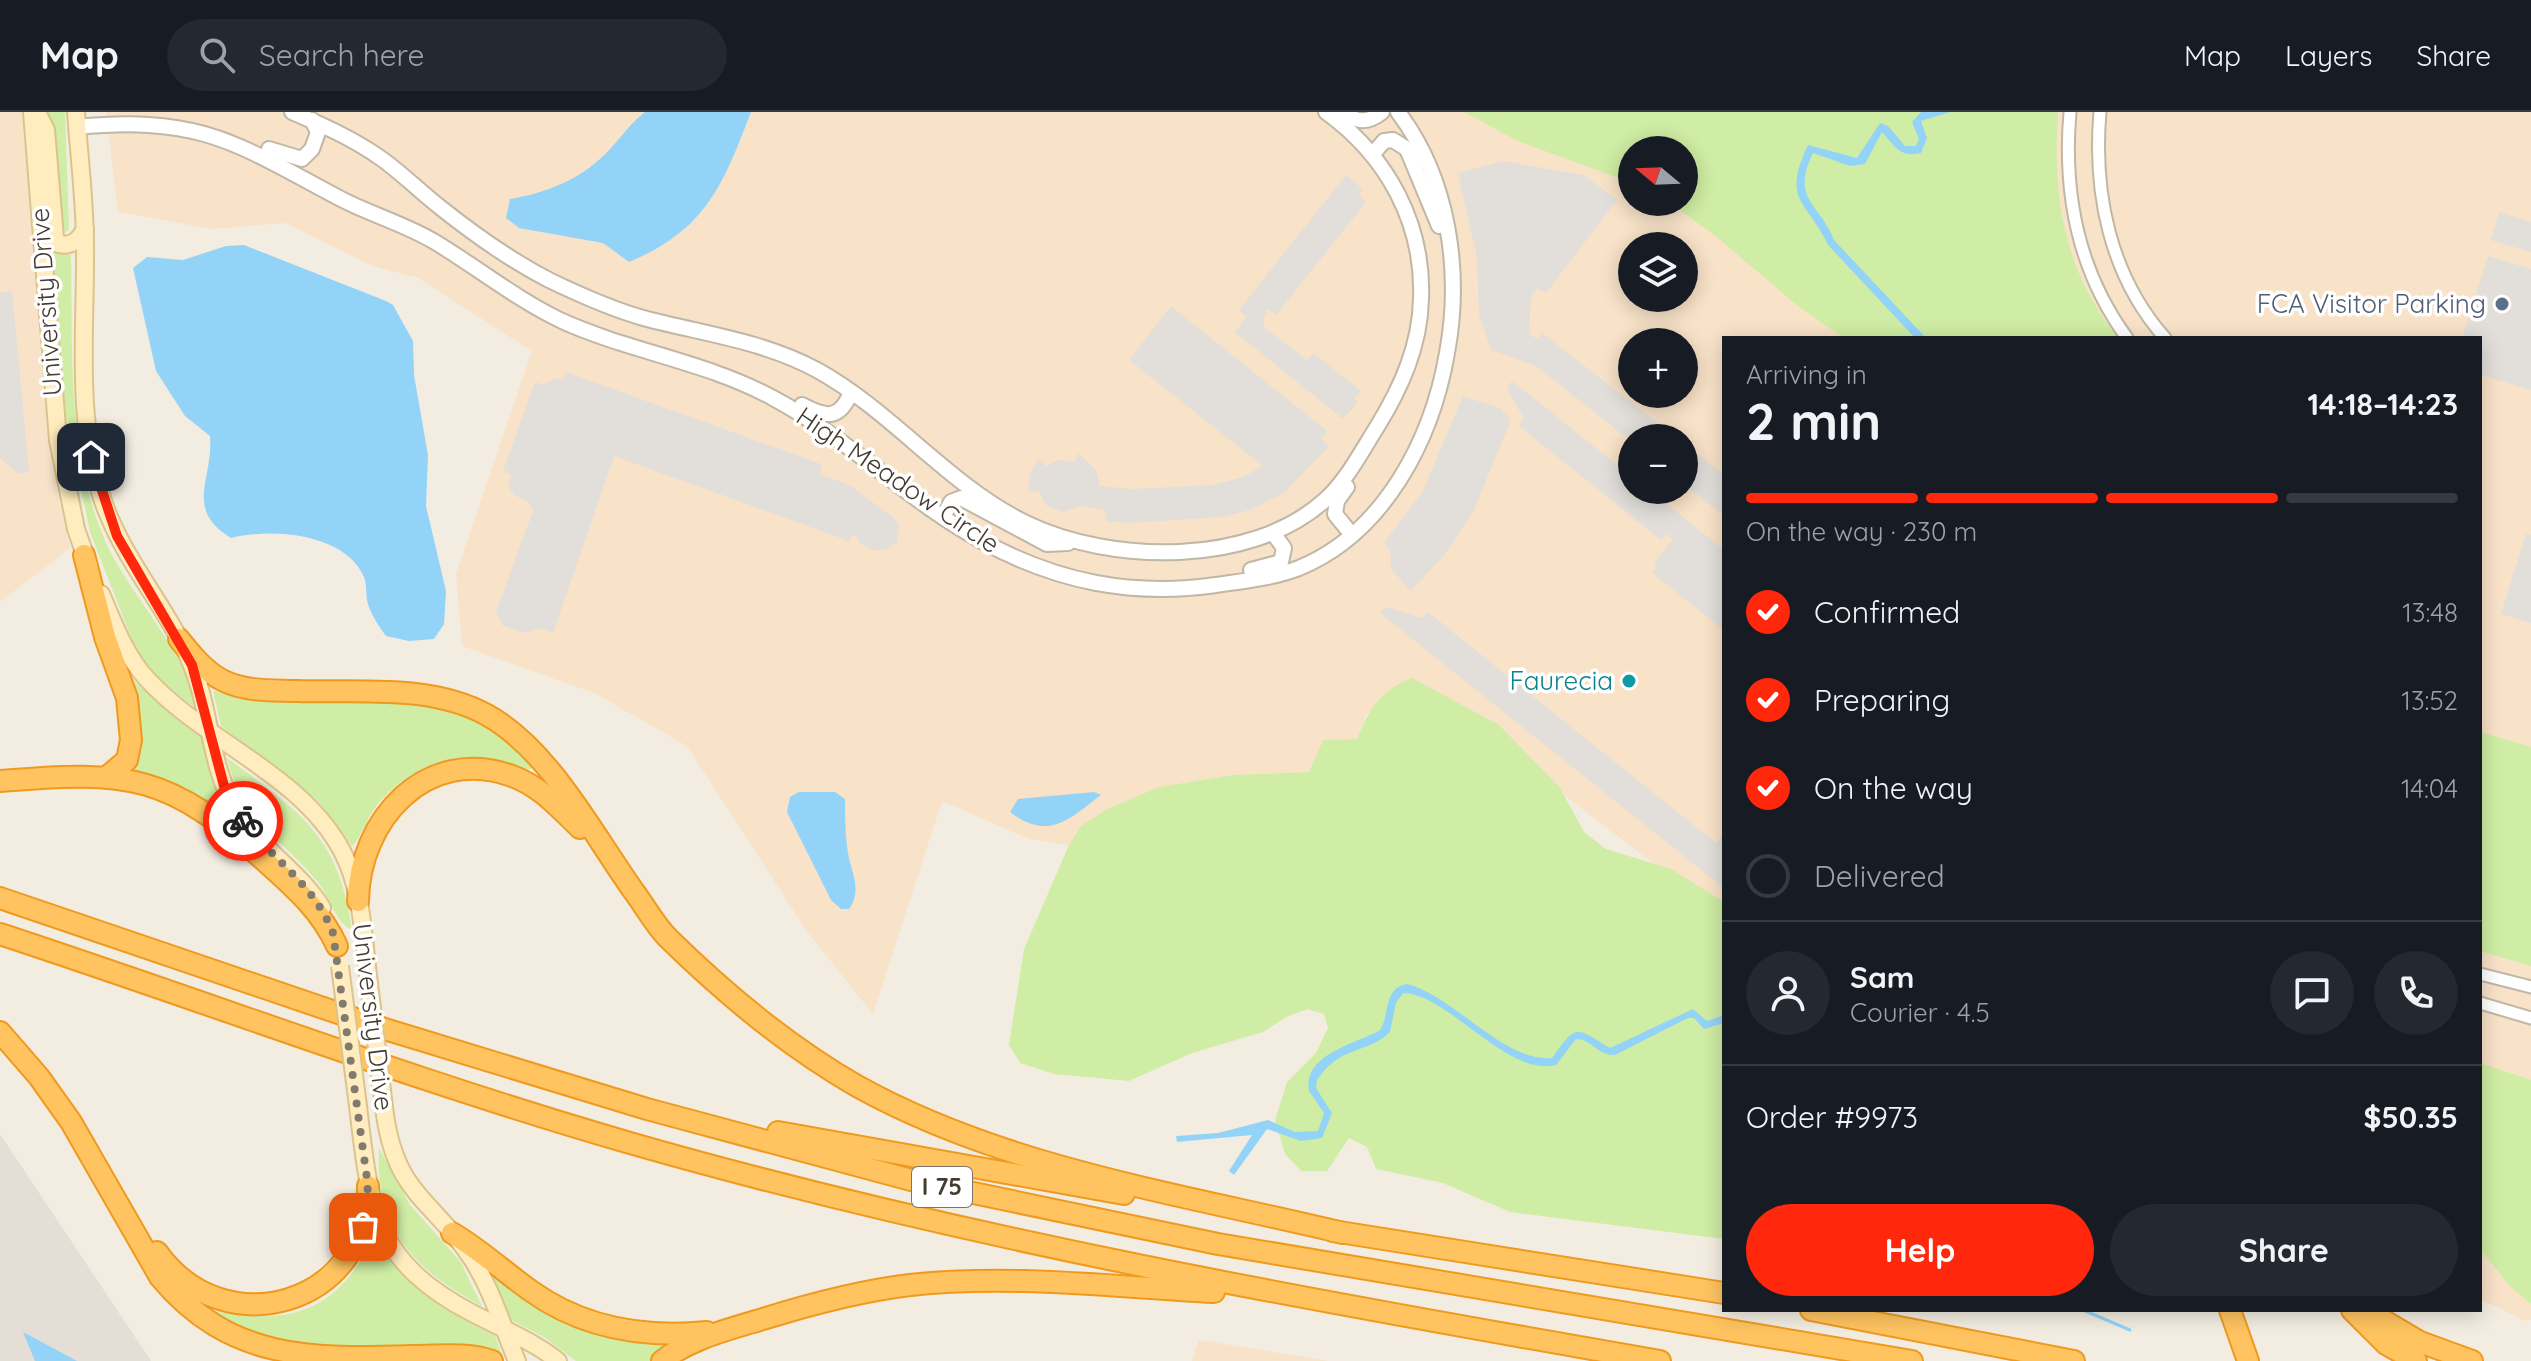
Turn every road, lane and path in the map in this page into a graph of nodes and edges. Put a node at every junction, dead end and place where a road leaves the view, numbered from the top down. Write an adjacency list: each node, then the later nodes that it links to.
1 (34, 112): 14 (main road); 25 (main road, University Drive)
2 (292, 112): 11 (street, High Meadow Circle)
3 (1326, 112): 13 (street, High Meadow Circle)
4 (1342, 112): 5 (street)
5 (1382, 112)
6 (1398, 112): 15 (street, High Meadow Circle)
7 (2070, 112): 16 (street)
8 (2100, 112): 17 (street)
9 (153, 118): 10 (street, High Meadow Circle); 12 (street, High Meadow Circle)
10 (76, 120): 14 (main road, University Drive)
11 (312, 120): 12 (street); 20 (street, High Meadow Circle)
12 (194, 128): 18 (street, High Meadow Circle)
13 (1373, 154): 15 (street); 19 (street, High Meadow Circle)
14 (85, 229): 27 (main road, University Drive)
15 (1449, 239): 23 (street, High Meadow Circle)
16 (2126, 336)
17 (2163, 336)
18 (726, 375): 20 (street); 21 (street, High Meadow Circle)
19 (1399, 389): 22 (street, High Meadow Circle); 23 (street)
20 (851, 392): 24 (street, High Meadow Circle)
21 (943, 517): 24 (street); 26 (street, High Meadow Circle)
22 (1273, 533): 24 (street, High Meadow Circle); 26 (street)
23 (1352, 535): 26 (street, High Meadow Circle)
24 (1076, 542)
25 (84, 555): 28 (main road, University Drive); 29 (highway)
26 (1171, 590)
27 (179, 639): 28 (main road, University Drive); 31 (highway)
28 (210, 731): 33 (main road, University Drive); 35 (main road, University Drive)
29 (108, 776): 30 (highway); 35 (highway)
30 (0, 781)
31 (609, 856): 33 (highway); 45 (highway)
32 (0, 898): 41 (highway, I 75)
33 (358, 901): 44 (main road, University Drive, bridge)
34 (0, 934): 47 (highway, I 75)
35 (339, 956): 42 (main road, University Drive, bridge)
36 (2482, 975): 37 (street)
37 (2531, 987)
38 (2482, 1004): 39 (street)
39 (2531, 1018)
40 (0, 1032): 43 (highway)
41 (647, 1109): 45 (highway); 60 (highway, I 75)
42 (368, 1186): 43 (highway); 53 (main road, University Drive)
43 (115, 1194): 55 (highway)
44 (452, 1233): 52 (highway); 53 (main road, University Drive)
45 (1343, 1233): 46 (highway)
46 (1722, 1293)
47 (1285, 1296): 52 (highway); 59 (highway, I 75)
48 (1821, 1312): 61 (highway)
49 (2231, 1312): 54 (highway)
50 (2354, 1312): 62 (highway)
51 (2369, 1312): 63 (highway)
52 (730, 1329): 58 (highway)
53 (504, 1330): 56 (main road, University Drive); 57 (main road, University Drive)
54 (2247, 1358)
55 (492, 1361)
56 (517, 1361)
57 (558, 1361)
58 (662, 1361)
59 (1660, 1361)
60 (1912, 1361)
61 (2074, 1361)
62 (2416, 1361)
63 (2472, 1361)

